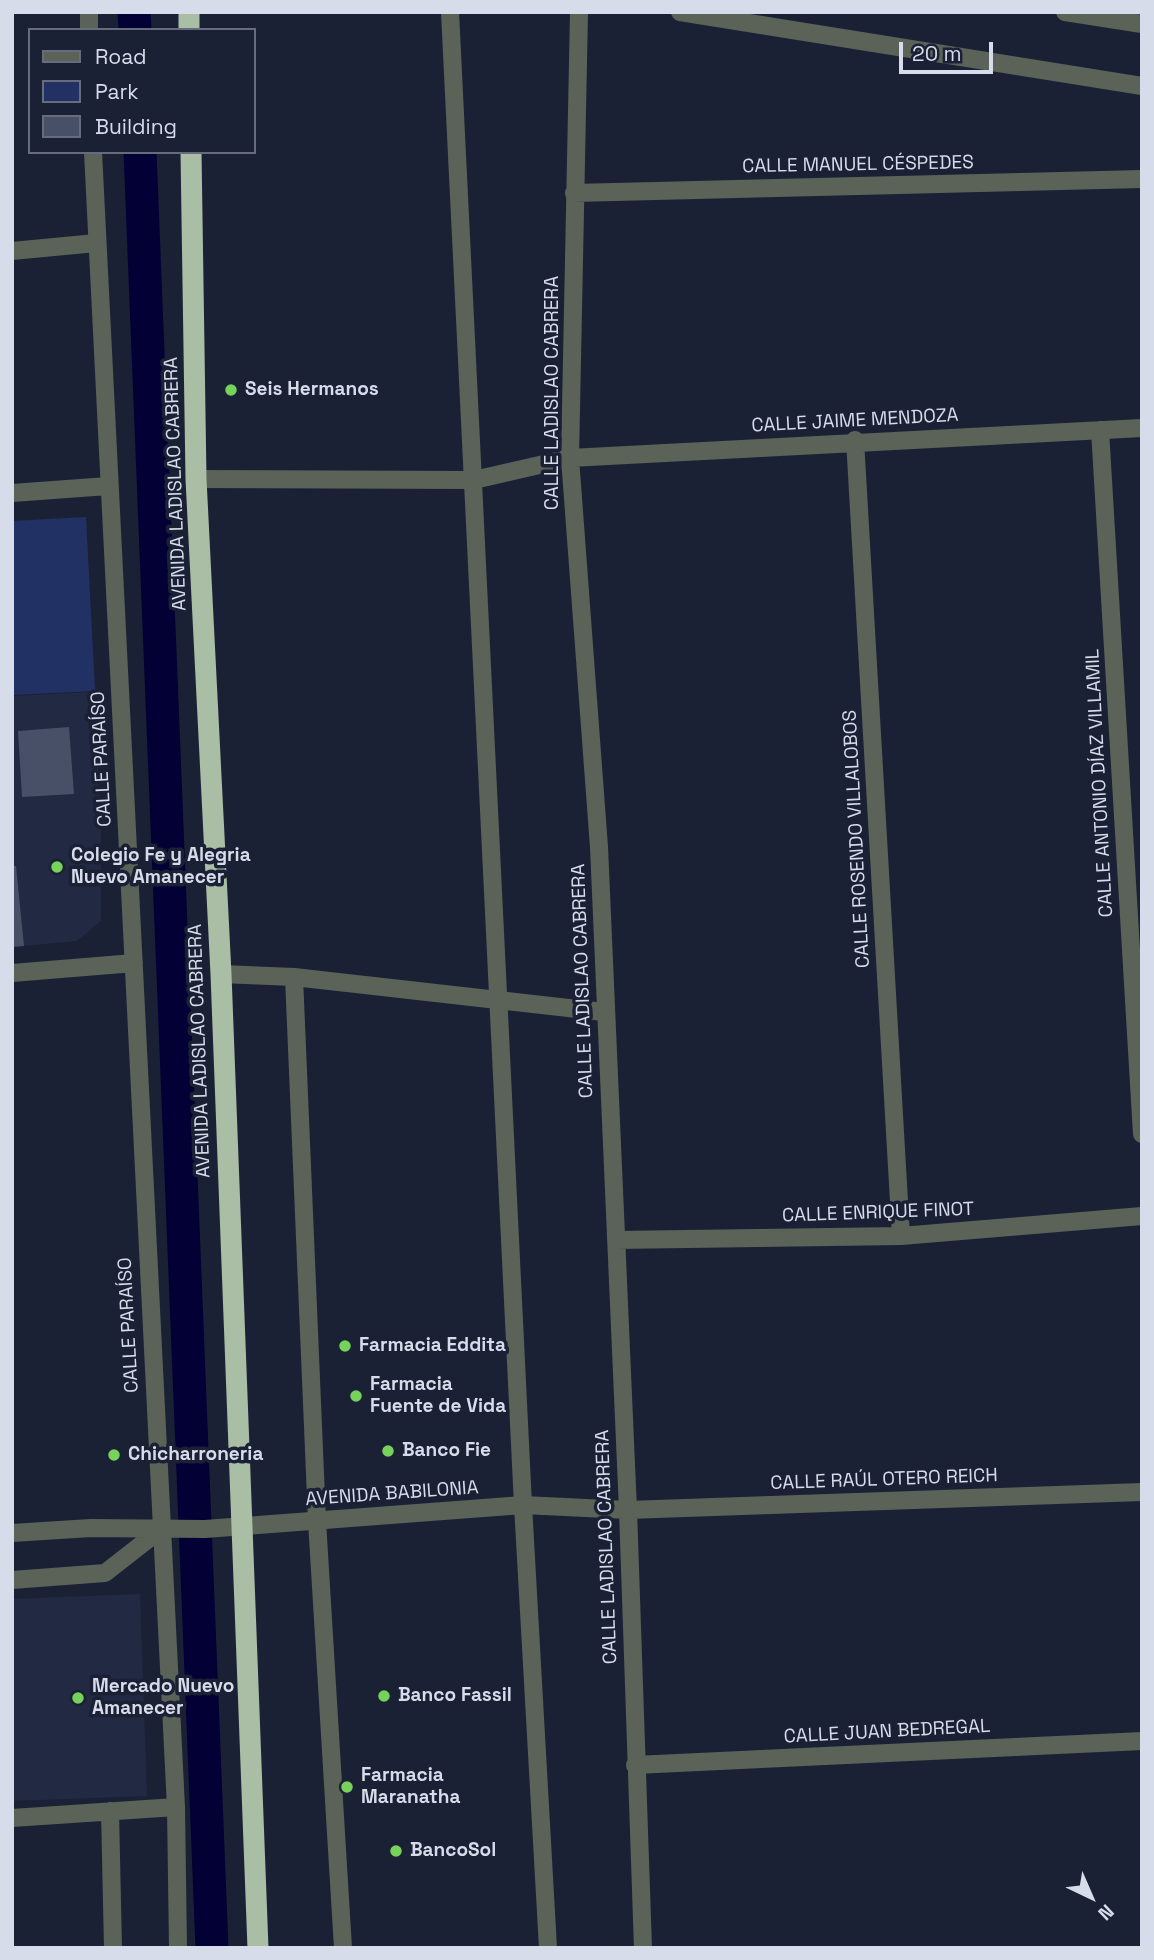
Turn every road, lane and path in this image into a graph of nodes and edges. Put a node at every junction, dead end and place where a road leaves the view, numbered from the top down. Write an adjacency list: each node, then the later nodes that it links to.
1 (450, 12): 18 (street)
2 (579, 12): 10 (street, CALLE LADISLAO CABRERA)
3 (680, 12): 6 (street)
4 (1065, 12): 5 (street)
5 (1142, 24)
6 (1142, 86)
7 (93, 154): 11 (street, CALLE PARAÍSO)
8 (191, 154): 17 (highway, AVENIDA LADISLAO CABRERA)
9 (1142, 179): 10 (street, CALLE MANUEL CÉSPEDES)
10 (574, 193): 16 (street, CALLE LADISLAO CABRERA)
11 (96, 243): 12 (street); 19 (street, CALLE PARAÍSO)
12 (12, 251)
13 (1142, 428): 14 (street, CALLE JAIME MENDOZA)
14 (1100, 430): 15 (street, CALLE JAIME MENDOZA); 27 (street, CALLE ANTONIO DÍAZ VILLAMIL)
15 (855, 440): 16 (street, CALLE JAIME MENDOZA); 29 (street, CALLE ROSENDO VILLALOBOS)
16 (570, 458): 18 (street, CALLE JAIME MENDOZA); 26 (street, CALLE LADISLAO CABRERA)
17 (196, 479): 18 (street, CALLE JAIME MENDOZA); 23 (highway, AVENIDA LADISLAO CABRERA)
18 (474, 481): 25 (street)
19 (108, 486): 20 (street); 21 (street, CALLE PARAÍSO)
20 (12, 493)
21 (134, 963): 22 (street); 36 (street, CALLE PARAÍSO)
22 (12, 973)
23 (221, 974): 24 (street); 35 (highway, AVENIDA LADISLAO CABRERA)
24 (294, 977): 25 (street); 34 (street)
25 (498, 1000): 26 (street); 32 (street)
26 (604, 1012): 30 (street, CALLE LADISLAO CABRERA)
27 (1142, 1133)
28 (1142, 1216): 29 (street, CALLE ENRIQUE FINOT)
29 (901, 1236): 30 (street, CALLE ENRIQUE FINOT)
30 (615, 1240): 33 (street, CALLE LADISLAO CABRERA)
31 (1142, 1492): 33 (street, CALLE RAÚL OTERO REICH)
32 (523, 1505): 33 (street, AVENIDA BABILONIA); 34 (street, AVENIDA BABILONIA); 48 (street)
33 (628, 1510): 40 (street, CALLE LADISLAO CABRERA)
34 (317, 1521): 35 (street, AVENIDA BABILONIA); 47 (street)
35 (241, 1527): 36 (street, AVENIDA BABILONIA); 46 (highway, AVENIDA LADISLAO CABRERA)
36 (167, 1530): 37 (street, AVENIDA BABILONIA); 38 (street); 41 (street)
37 (12, 1532)
38 (12, 1580)
39 (1142, 1741): 40 (street, CALLE JUAN BEDREGAL)
40 (635, 1765): 49 (street, CALLE LADISLAO CABRERA)
41 (176, 1807): 42 (street); 45 (street)
42 (110, 1811): 43 (street); 44 (street)
43 (12, 1818)
44 (113, 1948)
45 (178, 1948)
46 (258, 1948)
47 (343, 1948)
48 (548, 1948)
49 (643, 1948)

